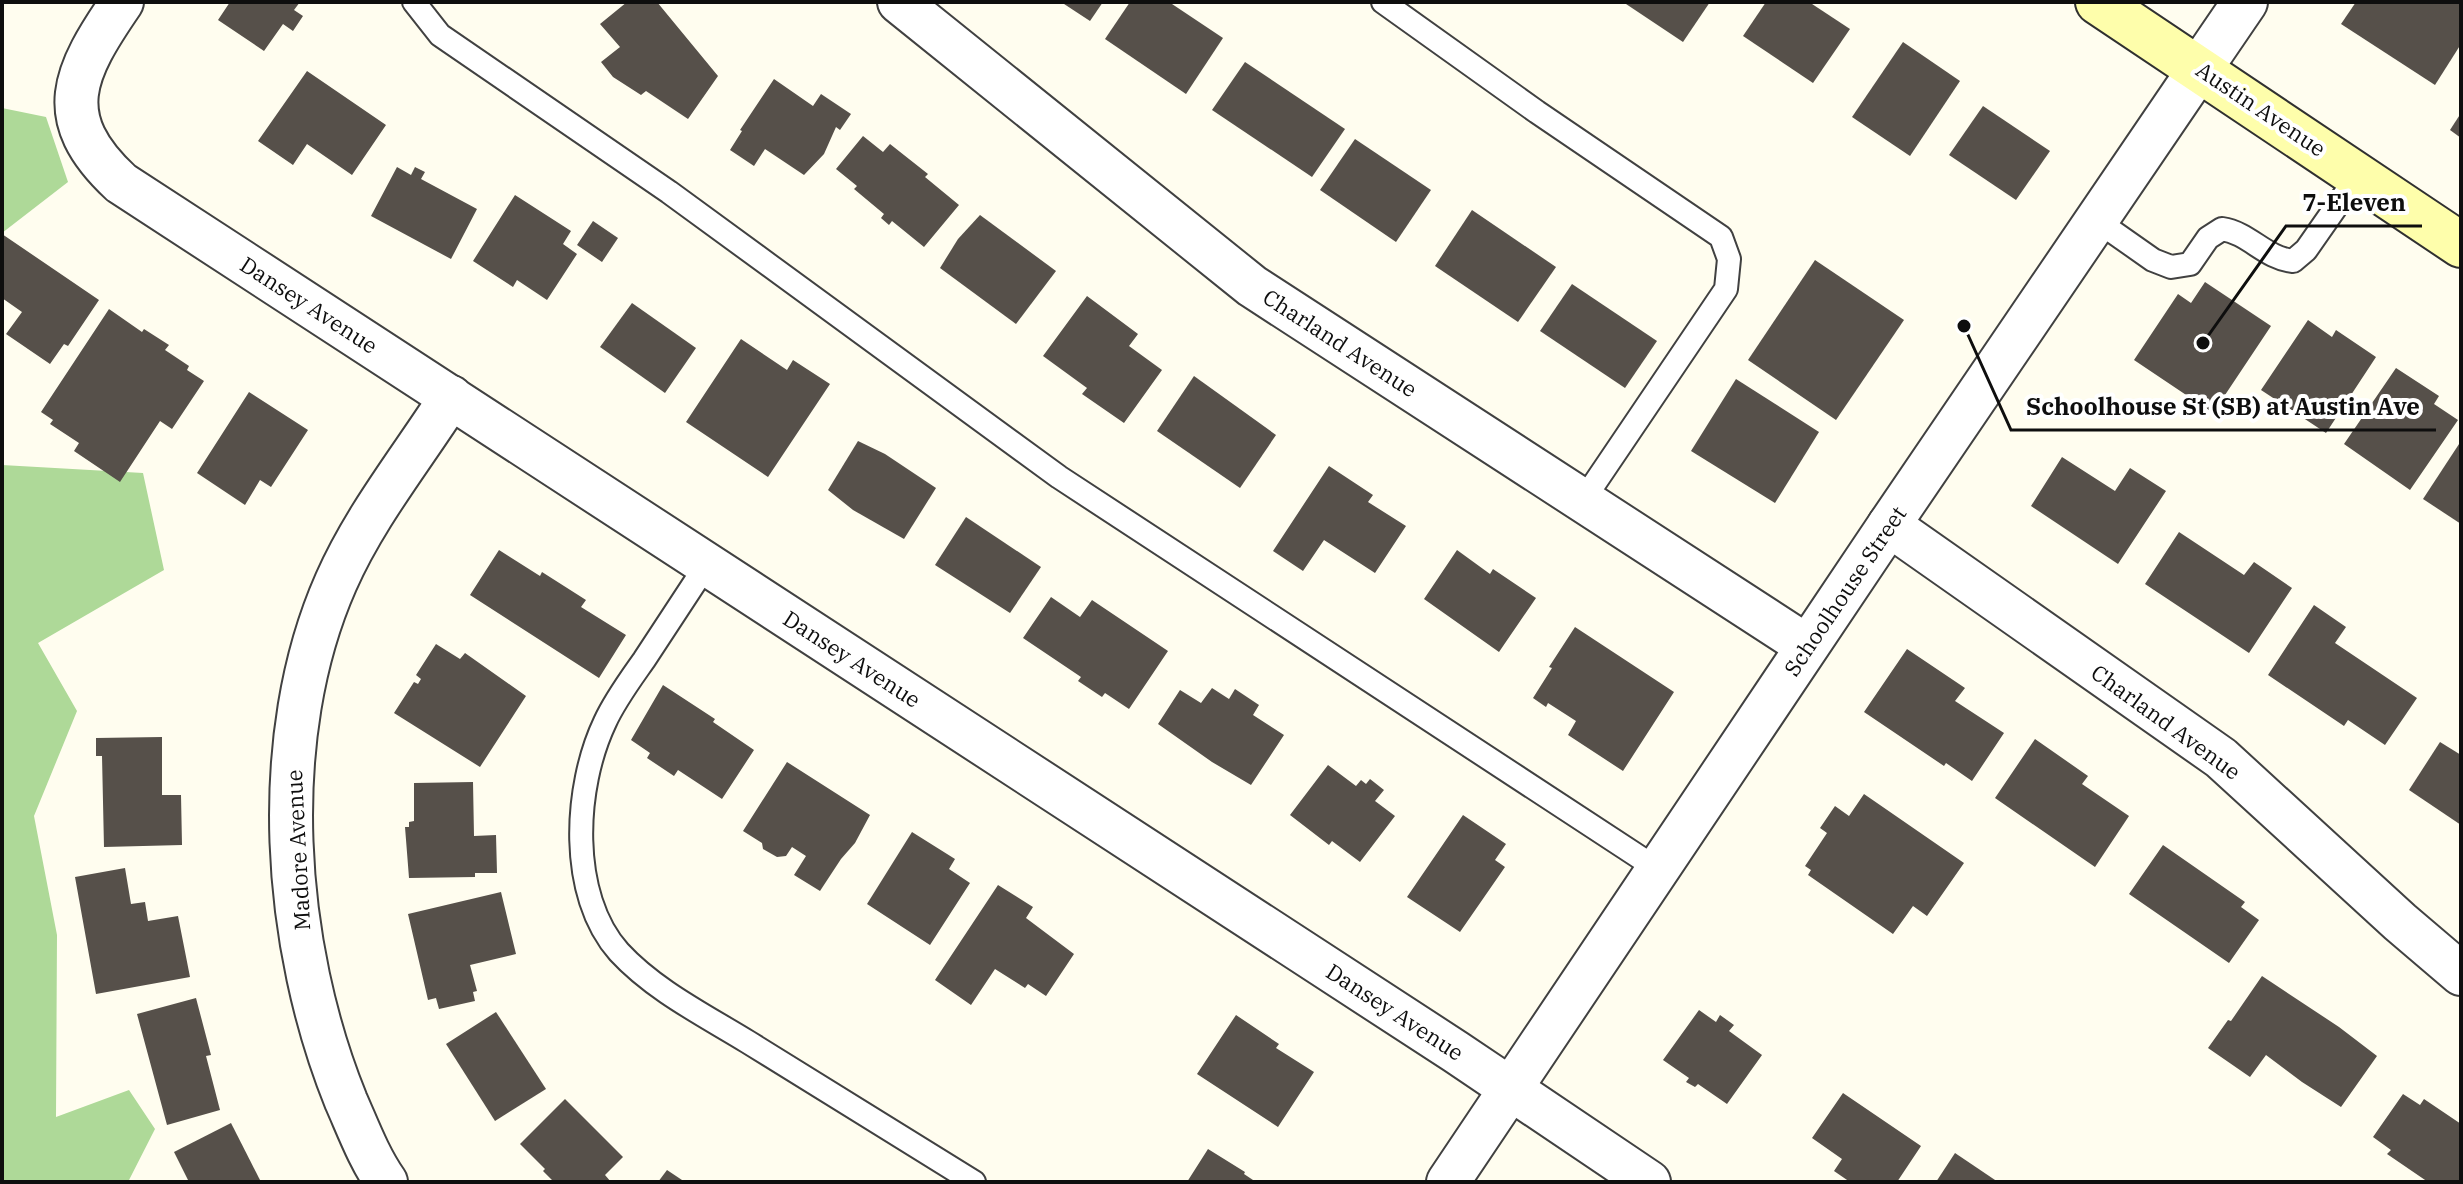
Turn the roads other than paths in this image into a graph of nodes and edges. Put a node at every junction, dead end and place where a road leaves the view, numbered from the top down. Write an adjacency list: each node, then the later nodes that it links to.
1 (122, 2): 11 (street, Dansey Avenue)
2 (414, 2): 16 (lane)
3 (899, 2): 12 (street, Charland Avenue)
4 (1383, 2): 12 (lane)
5 (2098, 2): 7 (main road, Austin Avenue)
6 (2245, 2): 7 (street, Schoolhouse Street)
7 (2200, 68): 8 (main road, Austin Avenue); 9 (street, Schoolhouse Street)
8 (2359, 174): 9 (lane); 10 (main road, Austin Avenue)
9 (2096, 220): 13 (street, Schoolhouse Street)
10 (2461, 245)
11 (451, 397): 14 (street, Dansey Avenue); 19 (street, Madore Avenue)
12 (1584, 499): 15 (street, Charland Avenue)
13 (1889, 525): 15 (street, Schoolhouse Street); 17 (street, Charland Avenue)
14 (707, 564): 18 (street, Dansey Avenue); 20 (lane)
15 (1807, 646): 16 (street, Schoolhouse Street)
16 (1659, 870): 18 (street, Schoolhouse Street)
17 (2461, 974)
18 (1511, 1088): 21 (street, Schoolhouse Street); 22 (street, Dansey Avenue)
19 (386, 1182)
20 (974, 1182)
21 (1448, 1182)
22 (1649, 1182)

